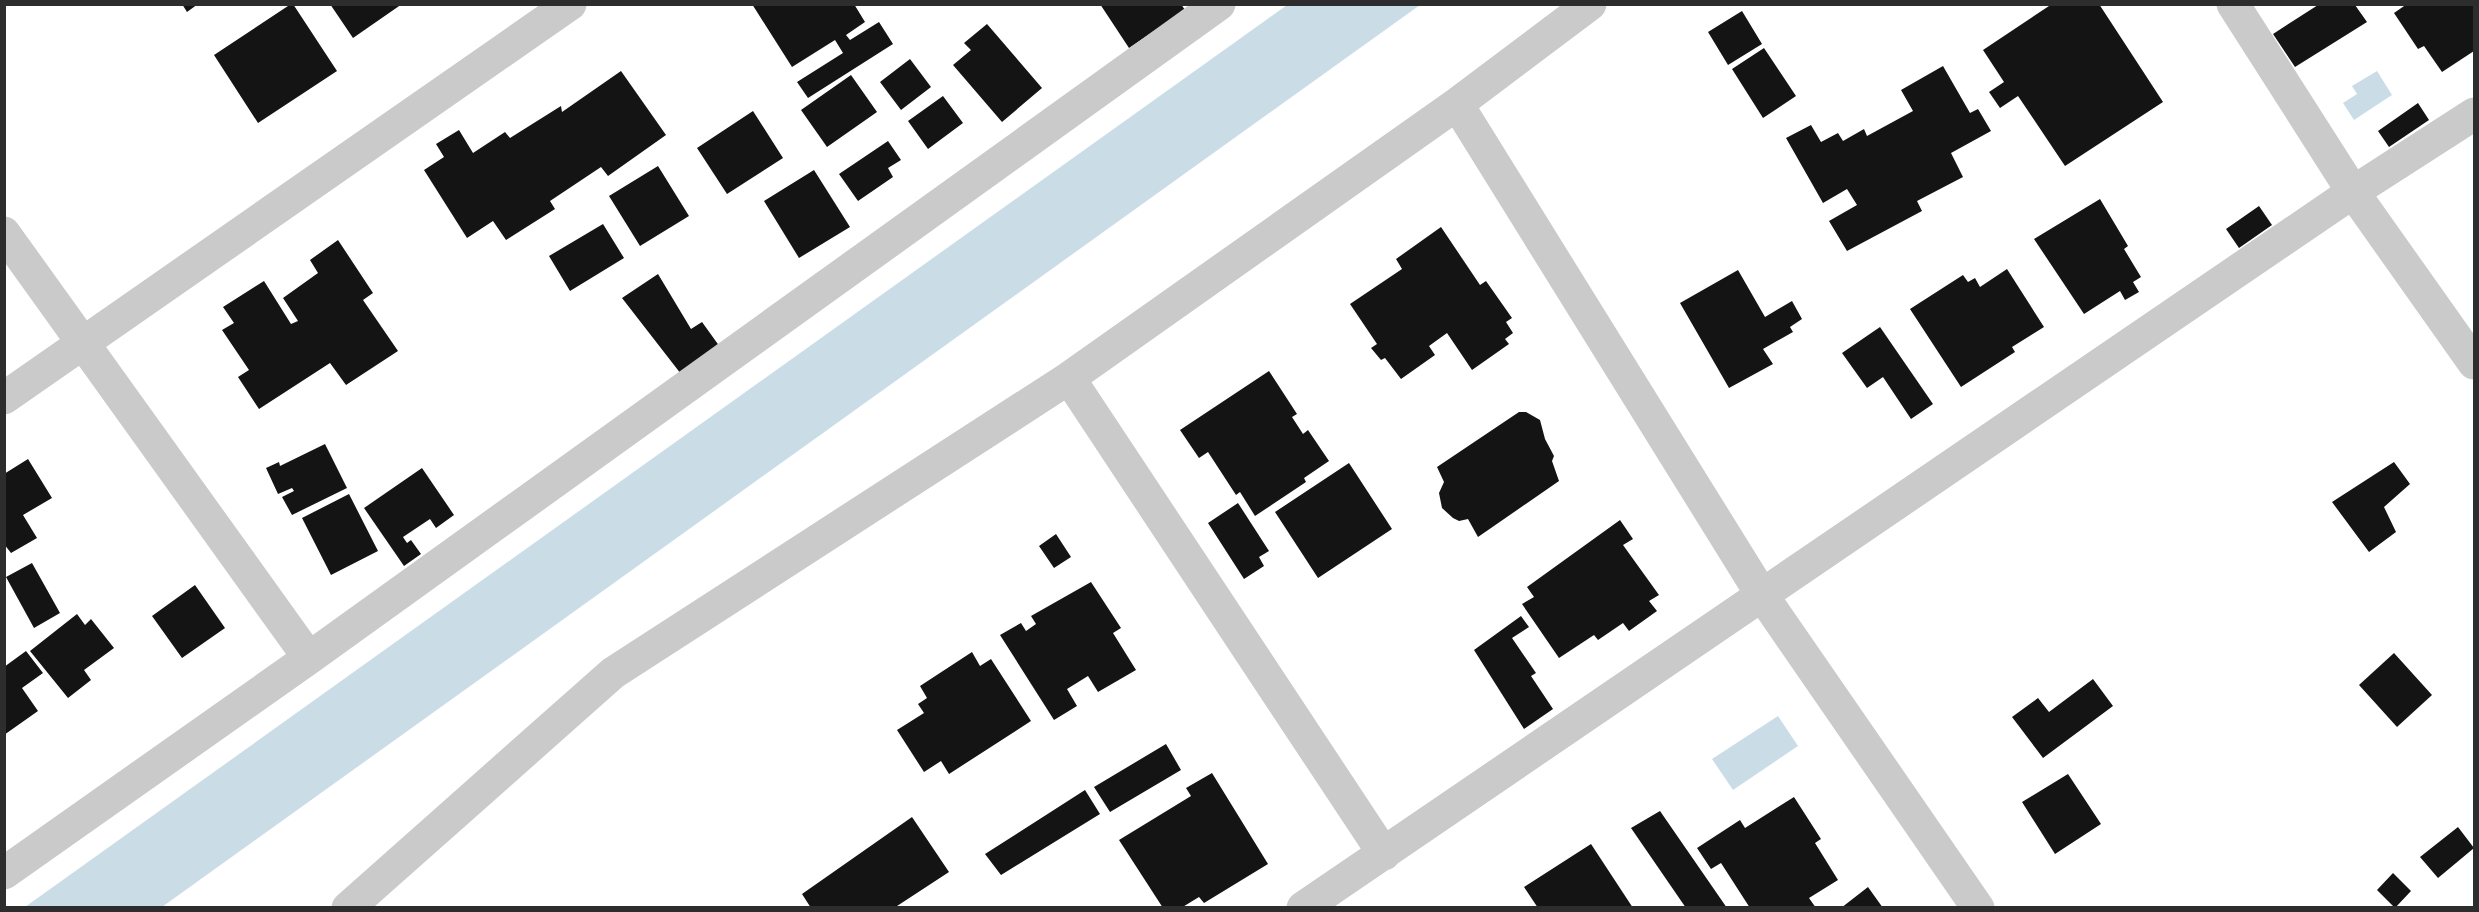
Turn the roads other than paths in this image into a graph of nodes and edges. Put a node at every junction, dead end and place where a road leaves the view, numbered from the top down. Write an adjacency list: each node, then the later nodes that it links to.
1 (570, 4): 9 (street)
2 (1219, 4): 14 (street)
3 (1590, 4): 5 (street)
4 (2233, 4): 7 (street)
5 (1457, 104): 11 (street); 13 (street)
6 (2475, 114): 7 (street)
7 (2353, 192): 10 (street); 13 (street)
8 (4, 233): 9 (street)
9 (84, 343): 12 (street); 14 (street)
10 (2475, 363)
11 (1070, 378): 15 (street); 18 (street)
12 (4, 398)
13 (1762, 595): 15 (street); 19 (street)
14 (309, 658): 16 (street)
15 (1384, 854): 17 (street)
16 (4, 873)
17 (1319, 903)
18 (348, 908)
19 (1978, 908)

